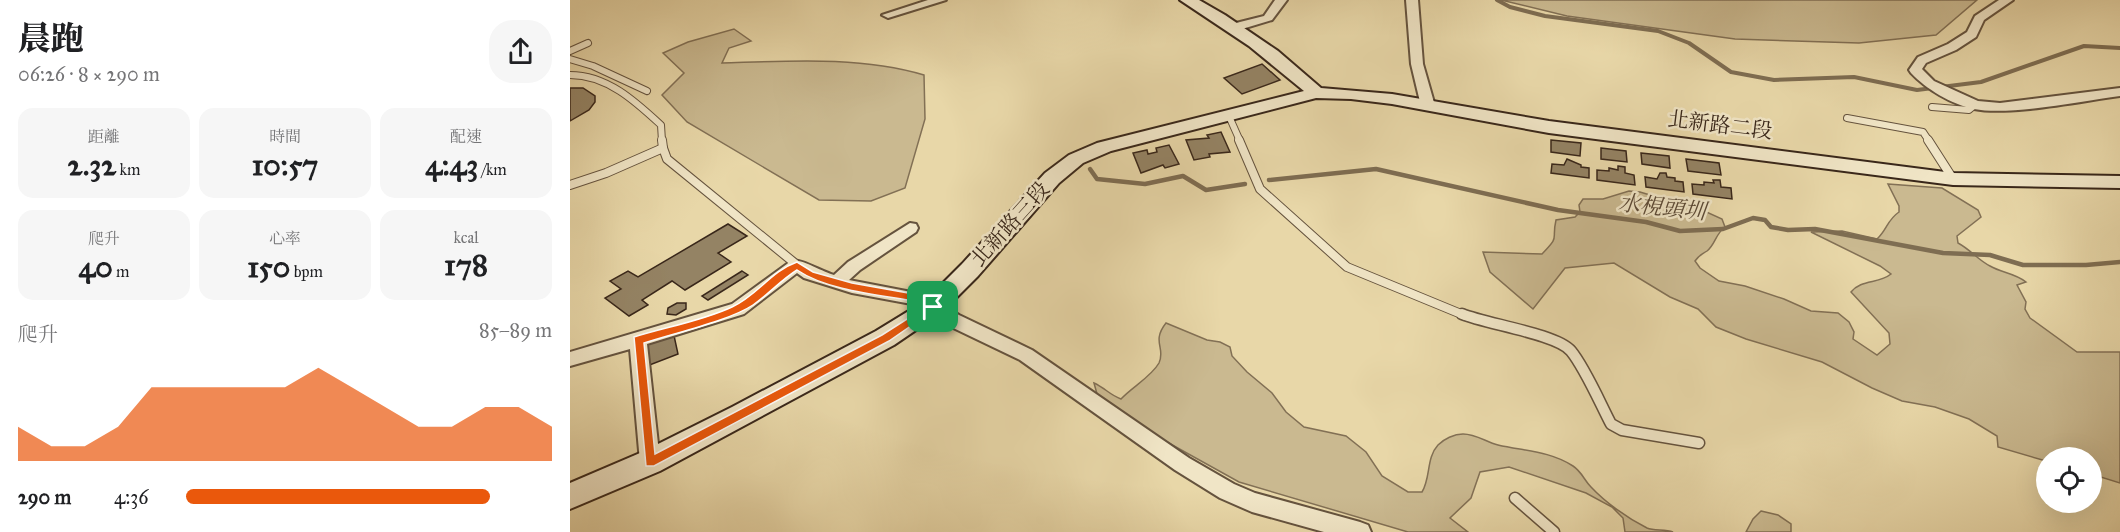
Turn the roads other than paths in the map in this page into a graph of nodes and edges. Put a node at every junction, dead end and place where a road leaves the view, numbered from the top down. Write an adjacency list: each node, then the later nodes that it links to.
1 (940, 0): 6 (street)
2 (1188, 0): 7 (main road)
3 (1281, 0): 7 (street)
4 (1412, 0): 16 (street)
5 (2007, 0): 15 (street)
6 (888, 15)
7 (1232, 28): 14 (main road)
8 (588, 43): 9 (lane)
9 (570, 51)
10 (570, 59): 12 (lane)
11 (570, 75): 20 (lane)
12 (646, 91)
13 (2120, 92): 15 (street)
14 (1316, 93): 16 (main road, 北新路二段); 18 (main road, 北新路三段)
15 (1975, 105): 17 (lane)
16 (1428, 106): 21 (main road, 北新路二段)
17 (1932, 107)
18 (1228, 114): 27 (main road, 北新路三段); 30 (lane)
19 (1847, 118): 21 (lane)
20 (663, 148): 23 (lane); 25 (lane)
21 (1953, 179): 22 (main road, 北新路二段)
22 (2120, 182)
23 (570, 185)
24 (910, 228): 26 (street)
25 (797, 265): 26 (street); 28 (street)
26 (837, 282): 27 (street)
27 (933, 307): 31 (main road, 北新路三段); 34 (street)
28 (638, 340): 29 (street); 31 (street)
29 (570, 359)
30 (1699, 443)
31 (650, 462): 32 (main road, 北新路三段)
32 (570, 496)
33 (1515, 498): 35 (lane)
34 (1360, 532)
35 (1554, 532)

